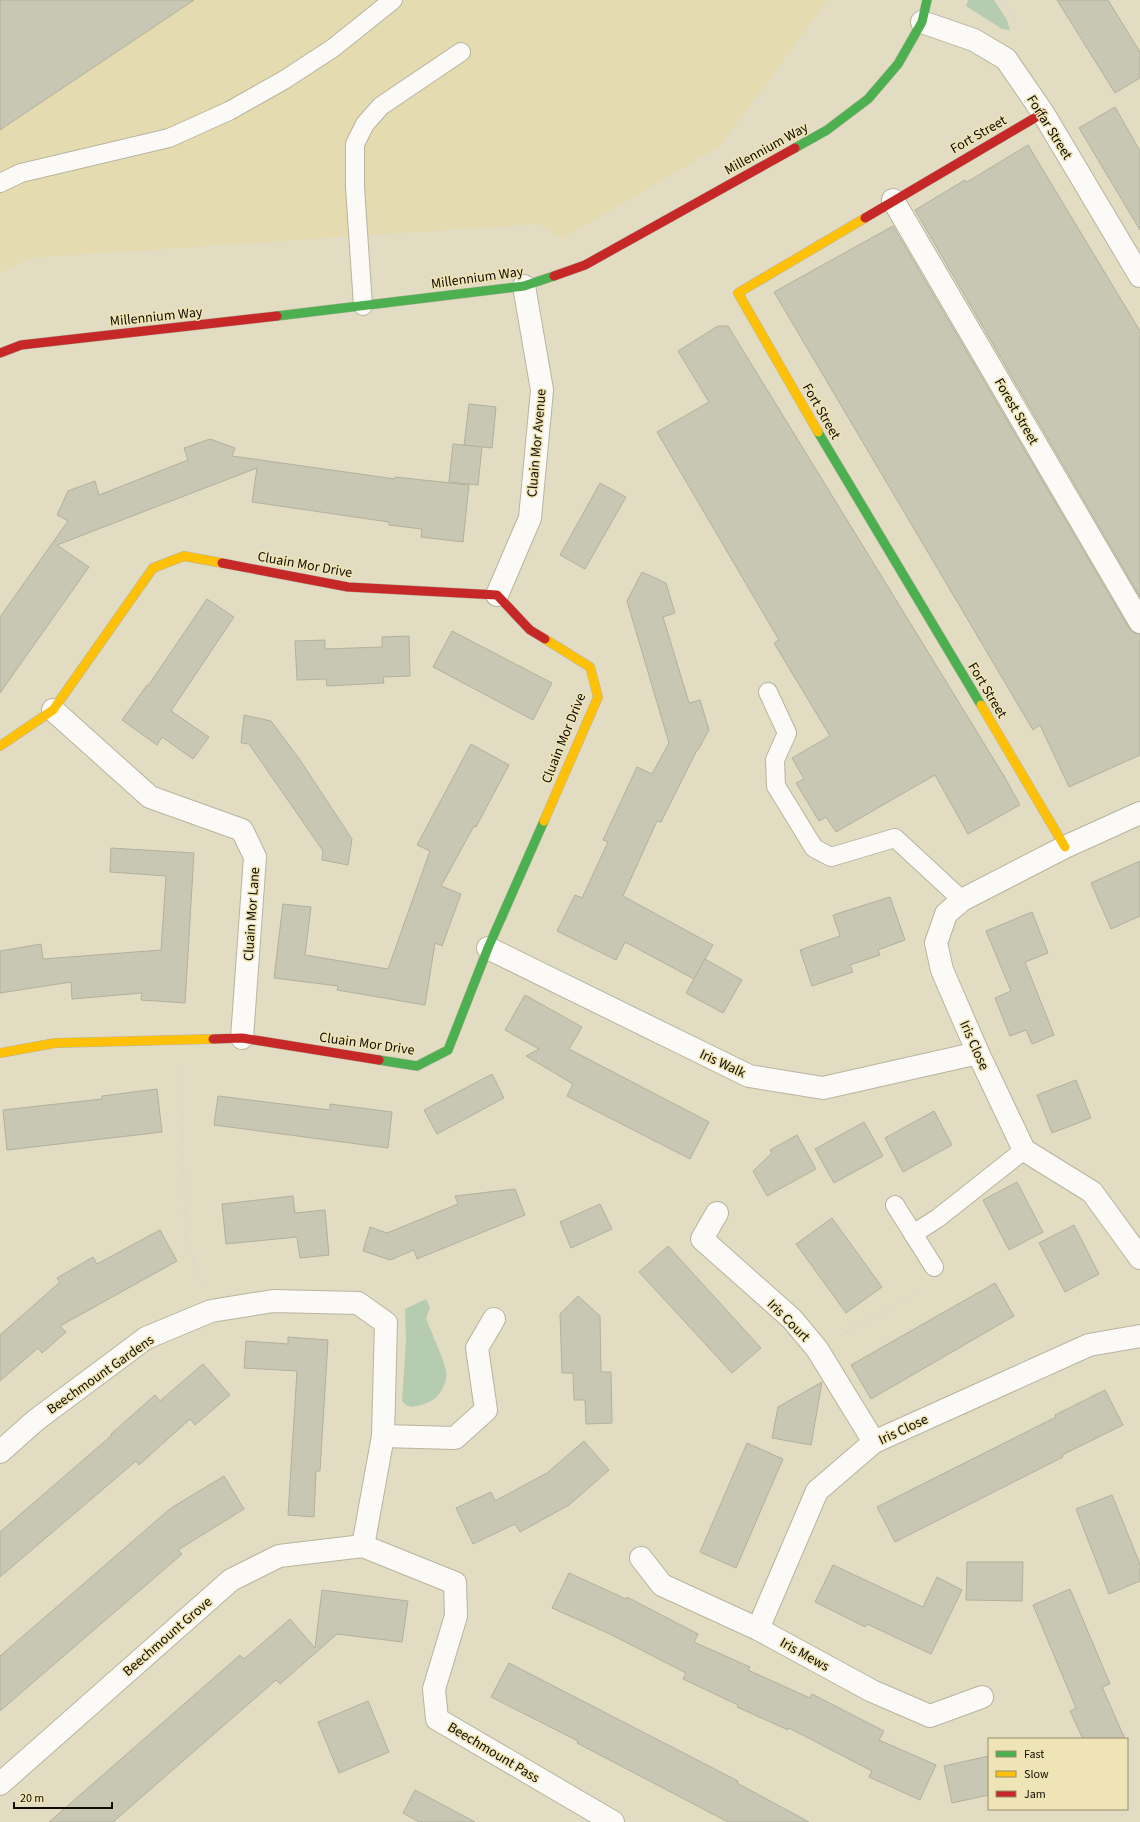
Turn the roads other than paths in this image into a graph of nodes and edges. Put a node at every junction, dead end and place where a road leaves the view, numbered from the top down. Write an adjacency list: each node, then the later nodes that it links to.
1 (393, 0): 6 (lane)
2 (927, 0): 3 (street, Millennium Way)
3 (922, 22): 5 (street, Forfar Street); 9 (street, Millennium Way)
4 (461, 52): 10 (lane)
5 (1042, 113): 7 (street, Fort Street); 8 (street, Forfar Street)
6 (0, 183)
7 (893, 200): 13 (street, Forest Street); 18 (street, Fort Street)
8 (1140, 276)
9 (524, 286): 10 (street, Millennium Way); 12 (street, Cluain Mor Avenue)
10 (363, 306): 11 (street, Millennium Way)
11 (0, 353)
12 (497, 595): 15 (street, Cluain Mor Drive); 20 (street, Cluain Mor Drive)
13 (1140, 622)
14 (768, 692): 19 (lane)
15 (53, 710): 16 (street, Cluain Mor Drive); 21 (street, Cluain Mor Lane)
16 (0, 746)
17 (1140, 813): 18 (street, Iris Close)
18 (1065, 847): 19 (street, Iris Close)
19 (962, 900): 23 (street, Iris Close)
20 (488, 948): 21 (street, Cluain Mor Drive); 23 (street, Iris Walk)
21 (242, 1038): 22 (street, Cluain Mor Drive)
22 (0, 1053)
23 (978, 1053): 24 (street, Iris Close)
24 (1024, 1150): 27 (lane); 28 (street)
25 (895, 1205): 27 (lane)
26 (717, 1213): 33 (street, Iris Court)
27 (913, 1234): 29 (lane)
28 (1140, 1258)
29 (934, 1267)
30 (494, 1319): 32 (street)
31 (1140, 1336): 33 (street, Iris Close)
32 (383, 1436): 34 (street, Beechmount Gardens); 35 (street, Beechmount Gardens)
33 (874, 1442): 37 (street, Iris Close)
34 (0, 1452)
35 (363, 1546): 39 (street, Beechmount Grove); 40 (street, Beechmount Pass)
36 (641, 1558): 37 (street, Iris Mews)
37 (758, 1629): 38 (street, Iris Mews)
38 (982, 1697)
39 (0, 1784)
40 (609, 1821)

